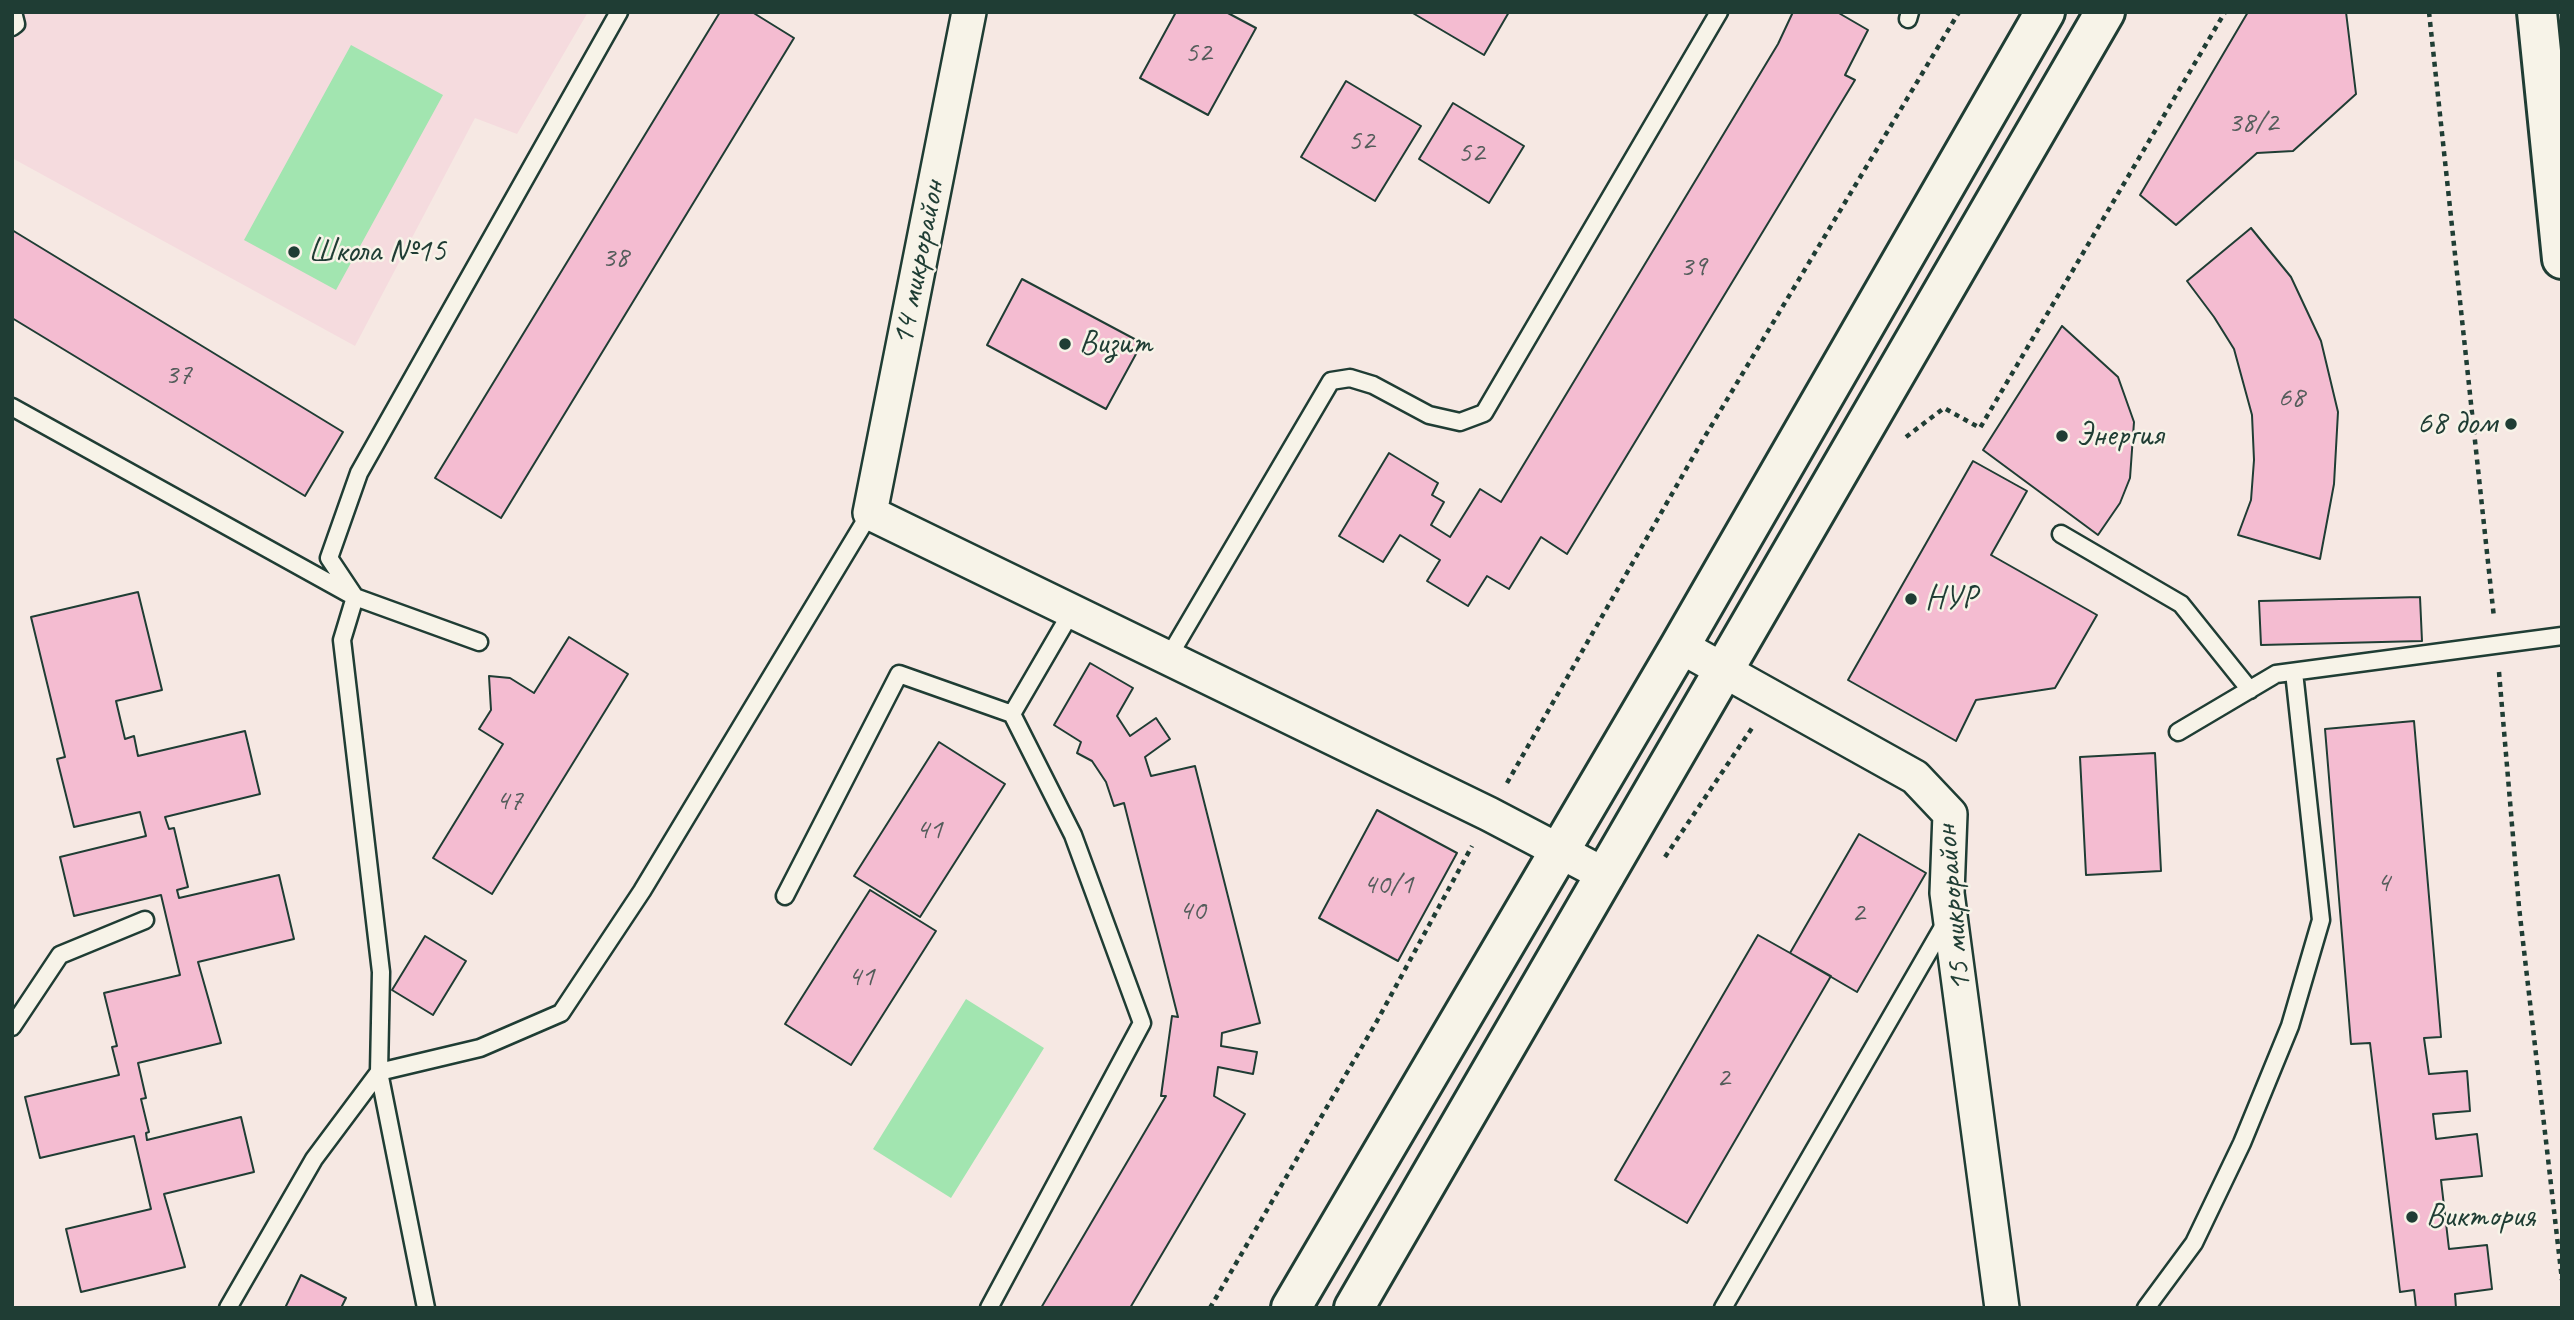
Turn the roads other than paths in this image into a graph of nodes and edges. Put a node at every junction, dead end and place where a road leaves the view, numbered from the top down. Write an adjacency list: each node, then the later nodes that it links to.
1 (13, 12): 8 (lane)
2 (619, 12): 13 (lane)
3 (969, 12): 11 (street, 14 микрорайон)
4 (1719, 12): 18 (lane)
5 (2045, 12): 17 (street)
6 (2105, 12): 19 (street)
7 (2537, 12): 9 (street)
8 (12, 27)
9 (2562, 259)
10 (12, 407): 13 (lane)
11 (870, 513): 14 (street); 30 (lane)
12 (2060, 534): 21 (lane)
13 (355, 597): 16 (lane); 30 (lane)
14 (1072, 611): 18 (street); 22 (lane)
15 (2562, 636): 20 (lane)
16 (479, 642)
17 (1680, 646): 19 (street, 15 микрорайон); 24 (street)
18 (1168, 658): 24 (street)
19 (1725, 672): 25 (street); 27 (street, 15 микрорайон)
20 (2294, 672): 21 (lane); 38 (lane)
21 (2250, 690): 23 (lane)
22 (1012, 714): 26 (lane); 33 (lane)
23 (2178, 732)
24 (1558, 850): 25 (street); 34 (street)
25 (1606, 876): 35 (street)
26 (785, 896)
27 (1950, 915): 36 (lane); 37 (street, 15 микрорайон)
28 (145, 920): 29 (lane)
29 (12, 1027)
30 (379, 1072): 31 (lane); 32 (lane)
31 (228, 1308)
32 (426, 1308)
33 (989, 1308)
34 (1291, 1308)
35 (1354, 1308)
36 (1723, 1308)
37 (2002, 1308)
38 (2146, 1308)

